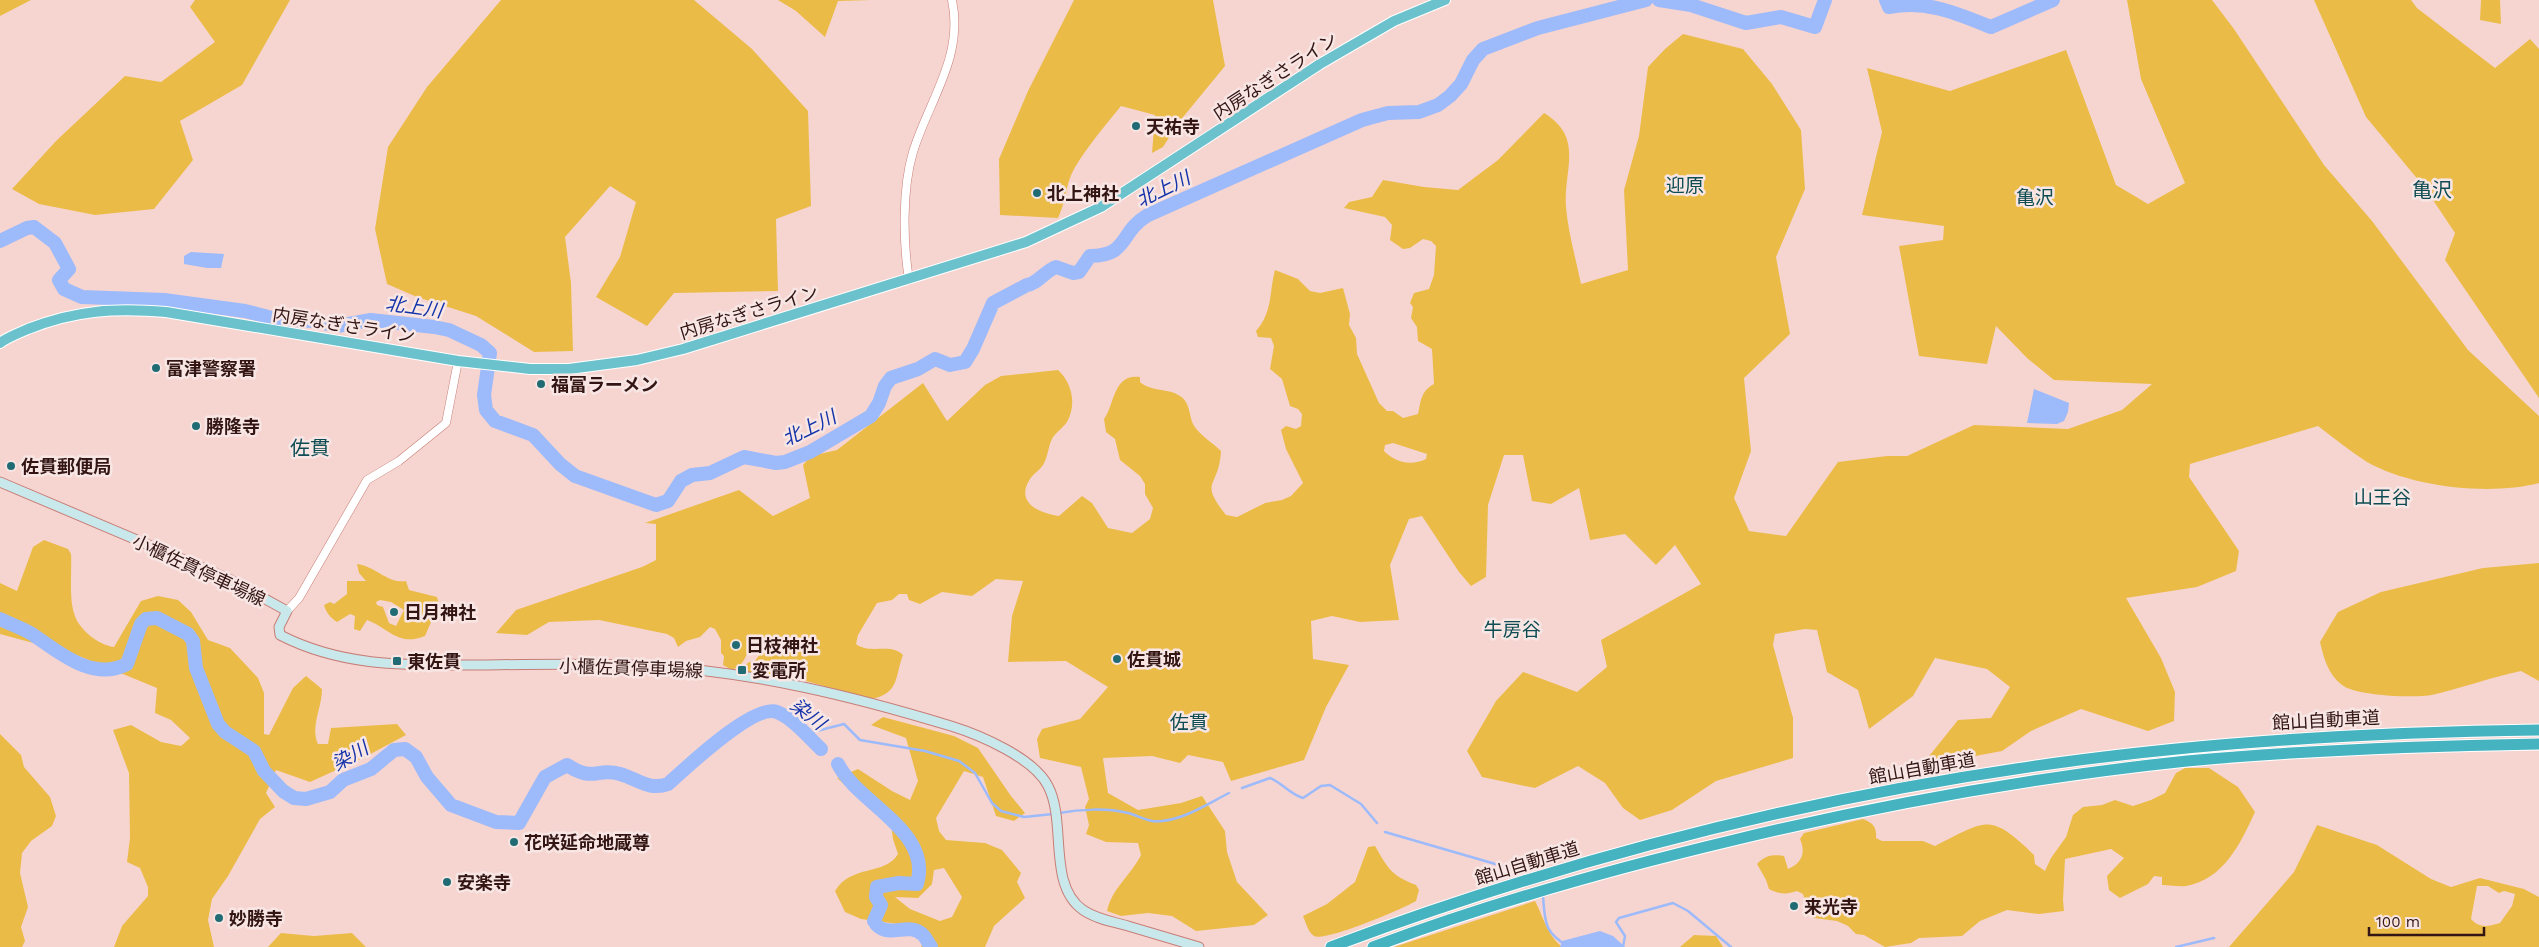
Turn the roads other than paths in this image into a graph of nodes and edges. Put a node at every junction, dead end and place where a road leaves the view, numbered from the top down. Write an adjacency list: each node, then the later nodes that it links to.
1 (952, 0): 3 (street)
2 (1445, 0): 3 (highway, 内房なぎさライン)
3 (909, 280): 5 (highway, 内房なぎさライン)
4 (0, 343): 5 (highway, 内房なぎさライン)
5 (458, 360): 7 (street)
6 (0, 482): 7 (main road, 小櫃佐貫停車場線)
7 (287, 611): 10 (main road, 小櫃佐貫停車場線)
8 (2539, 730): 11 (highway, 館山自動車道)
9 (2539, 744): 12 (highway, 館山自動車道)
10 (1199, 947)
11 (1331, 947)
12 (1372, 947)

